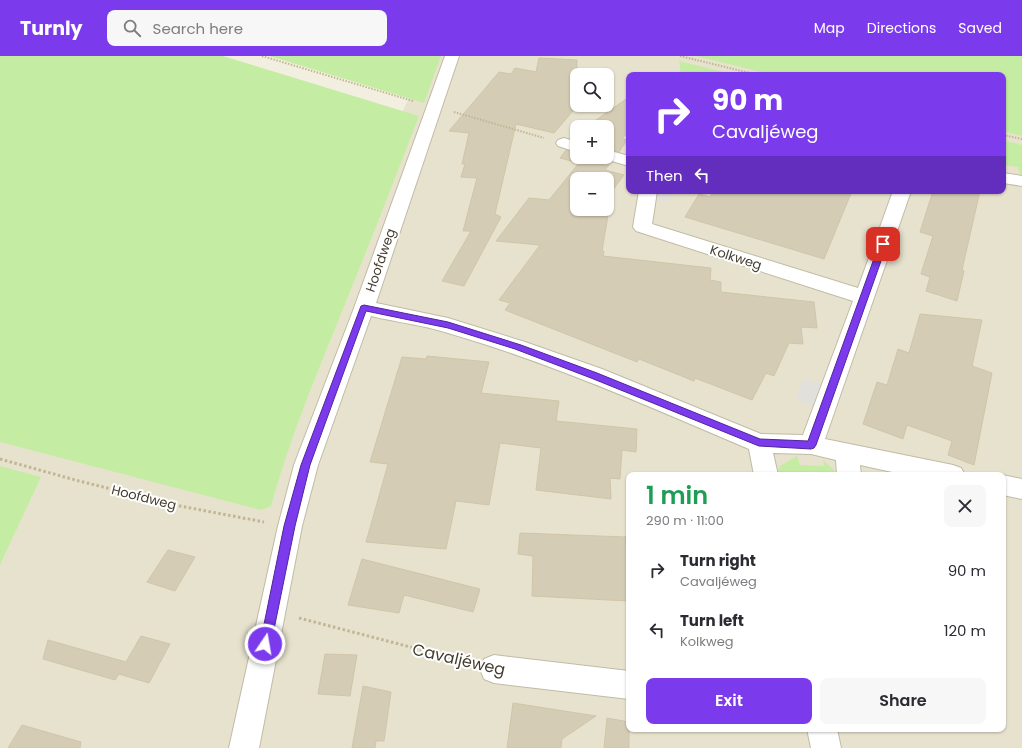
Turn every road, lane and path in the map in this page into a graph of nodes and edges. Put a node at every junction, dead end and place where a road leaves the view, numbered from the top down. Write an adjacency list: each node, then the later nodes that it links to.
1 (262, 56): 5 (path)
2 (452, 56): 5 (street, Hoofdweg)
3 (680, 56): 4 (path)
4 (746, 72)
5 (434, 108): 8 (path); 16 (street, Hoofdweg)
6 (1006, 136): 7 (path)
7 (1022, 139)
8 (570, 145)
9 (614, 157): 10 (street)
10 (626, 160)
11 (1006, 178): 12 (street)
12 (1022, 181)
13 (648, 194): 15 (street, Kolkweg)
14 (901, 194): 15 (street)
15 (864, 298): 18 (street)
16 (364, 308): 17 (street); 25 (street, Hoofdweg)
17 (759, 443): 18 (street); 21 (street)
18 (811, 445): 20 (street)
19 (0, 459): 25 (path, Hoofdweg)
20 (848, 464): 22 (street)
21 (765, 472)
22 (924, 472)
23 (1006, 486): 24 (street)
24 (1022, 489)
25 (290, 526): 30 (street, Hoofdweg)
26 (293, 617): 27 (path, Cavaljéweg)
27 (494, 669): 28 (street, Cavaljéweg)
28 (626, 685)
29 (823, 732): 31 (street)
30 (244, 748)
31 (826, 748)

